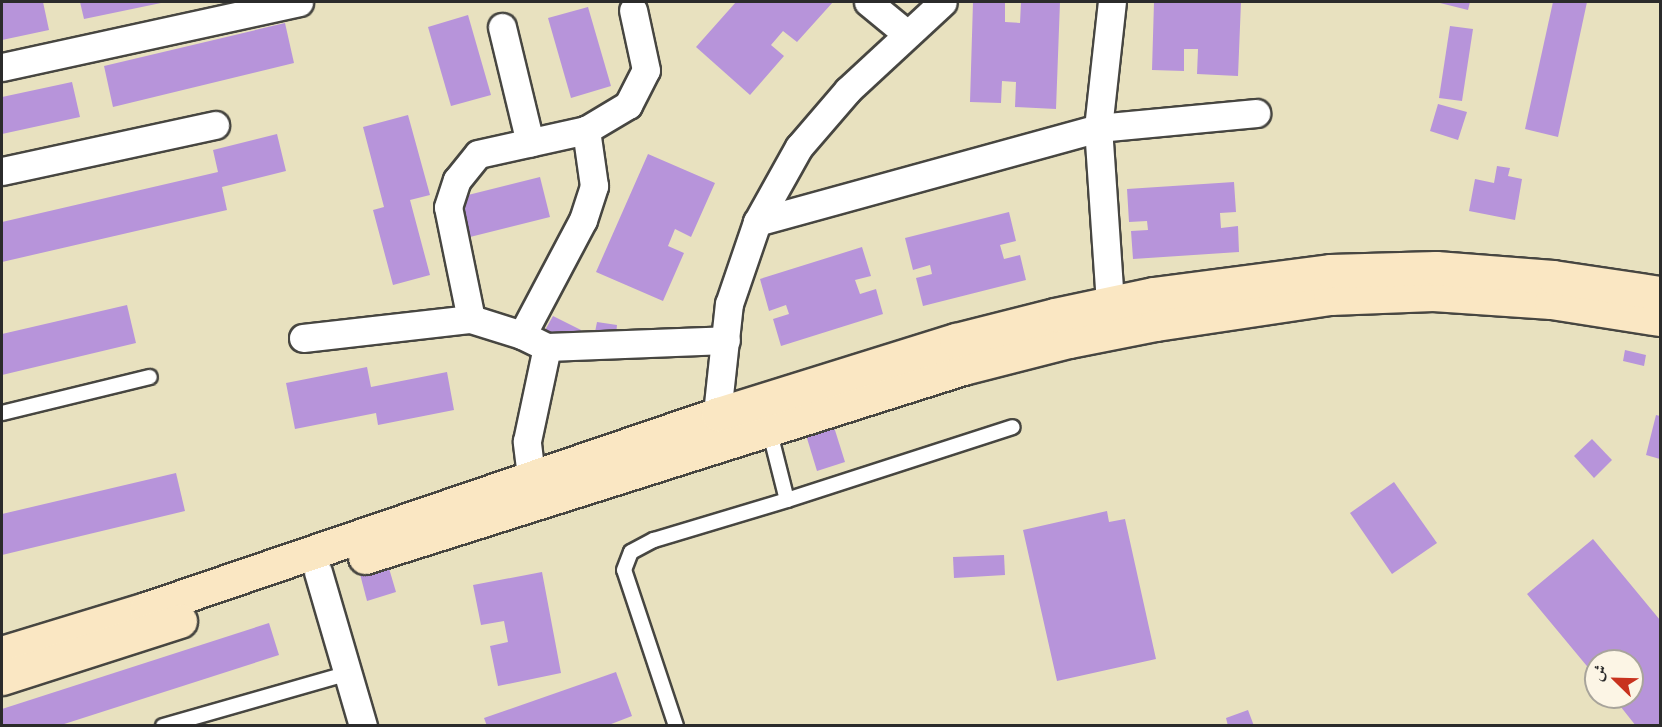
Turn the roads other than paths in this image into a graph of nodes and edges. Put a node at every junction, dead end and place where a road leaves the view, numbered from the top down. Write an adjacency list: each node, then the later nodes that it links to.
1 (298, 2): 8 (street)
2 (868, 2): 7 (street)
3 (943, 2): 7 (street)
4 (1112, 2): 11 (street)
5 (633, 10): 12 (street)
6 (502, 27): 13 (street)
7 (907, 34): 15 (street)
8 (2, 67)
9 (1256, 113): 11 (street)
10 (215, 125): 14 (street)
11 (1098, 128): 15 (street); 18 (street)
12 (586, 130): 13 (street); 21 (street)
13 (530, 143): 19 (street)
14 (2, 171)
15 (757, 222): 23 (street)
16 (1552, 289): 17 (main road); 18 (main road); 20 (main road); 29 (main road)
17 (1660, 293)
18 (1110, 303): 27 (main road)
19 (471, 319): 21 (street); 22 (street)
20 (1660, 319)
21 (522, 335): 24 (street)
22 (303, 338)
23 (726, 340): 24 (street); 27 (street)
24 (547, 347): 31 (street)
25 (150, 377): 26 (lane)
26 (2, 413)
27 (718, 414): 30 (street); 31 (main road)
28 (1013, 427): 32 (lane)
29 (769, 429): 30 (main road); 32 (lane)
30 (712, 447): 33 (main road)
31 (531, 476): 34 (main road)
32 (787, 500): 39 (lane)
33 (318, 572): 35 (street); 36 (main road)
34 (2, 653)
35 (346, 674): 37 (lane); 38 (street)
36 (2, 678)
37 (163, 726)
38 (363, 726)
39 (676, 726)

